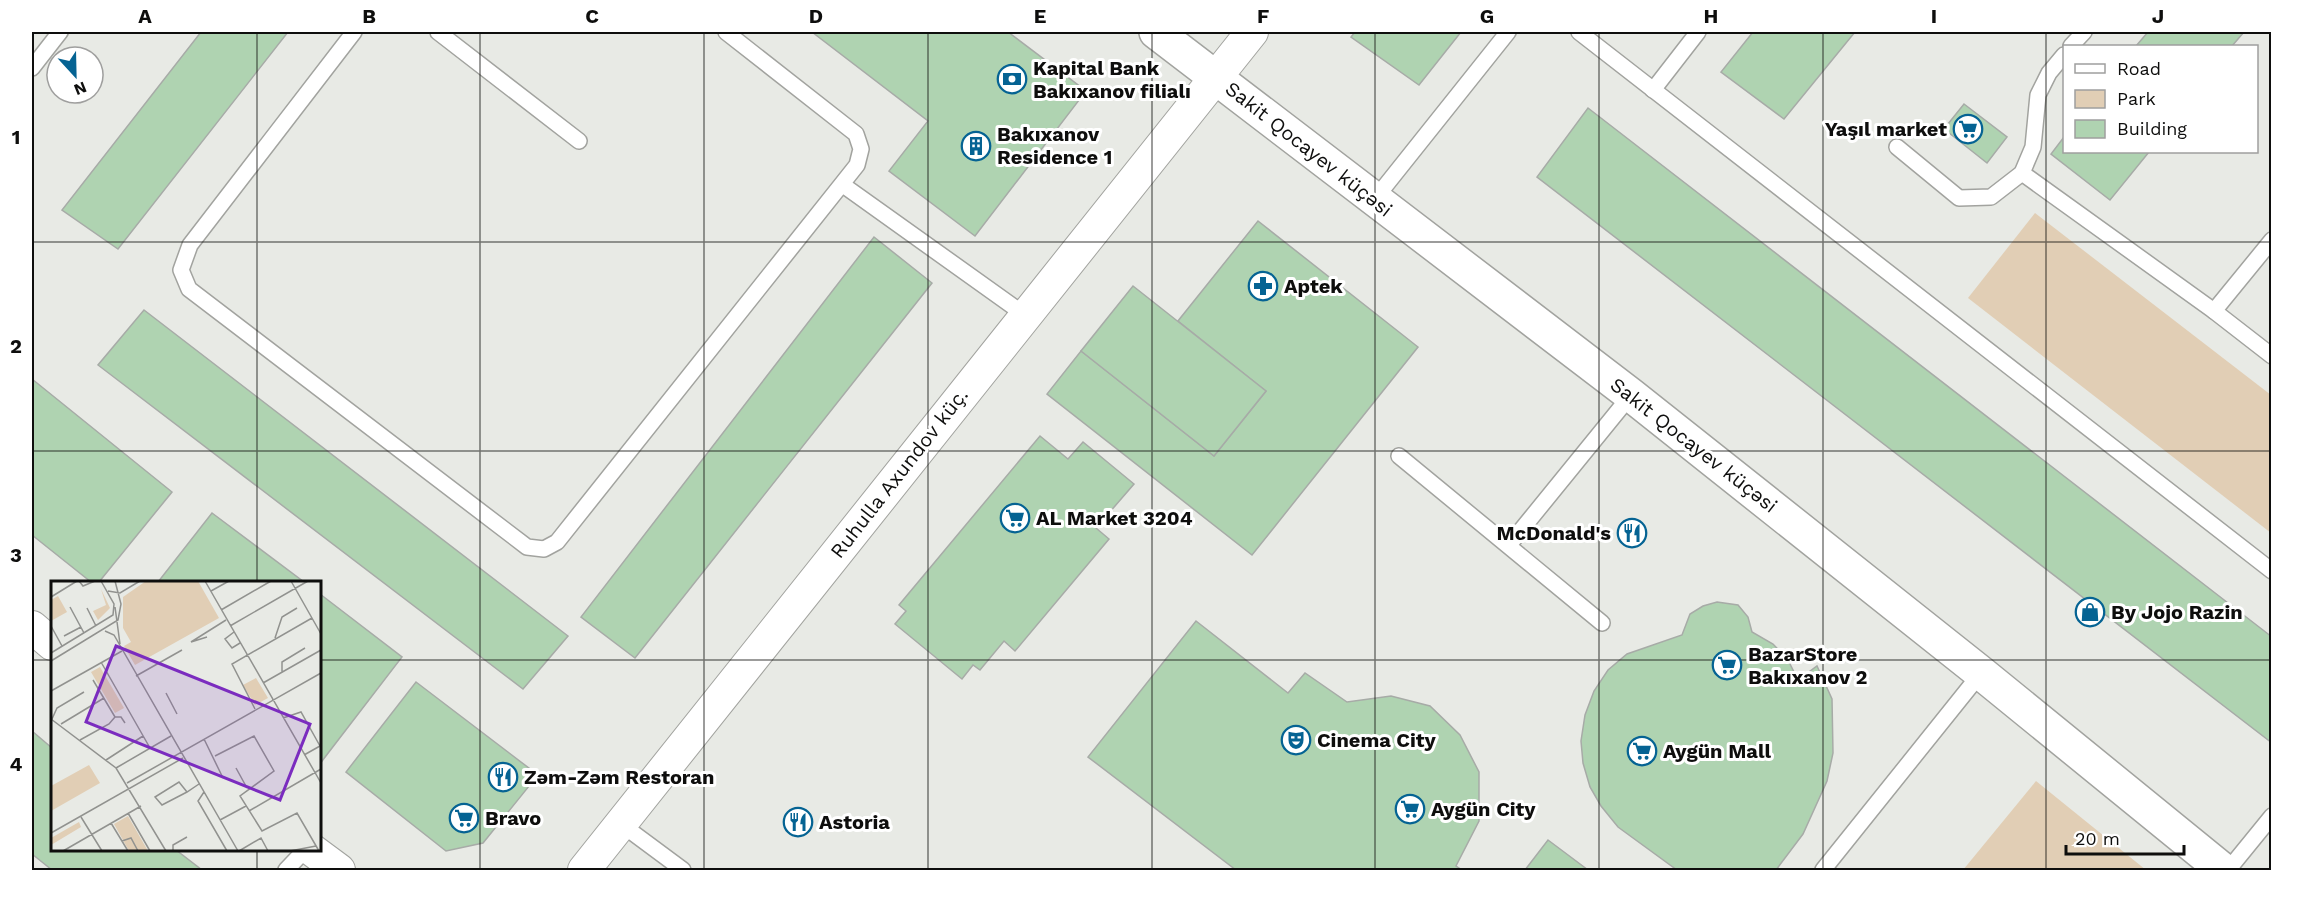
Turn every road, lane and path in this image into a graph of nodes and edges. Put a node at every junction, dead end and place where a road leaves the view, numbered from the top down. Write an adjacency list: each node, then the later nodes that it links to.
1 (60, 32): 13 (lane)
2 (354, 32): 19 (lane)
3 (438, 32): 16 (lane)
4 (726, 32): 19 (lane)
5 (1158, 32): 14 (street, Sakit Qocayev küçəsi)
6 (1252, 32): 14 (street, Ruhulla Axundov küç.)
7 (1508, 32): 20 (lane)
8 (1579, 32): 15 (lane)
9 (1698, 32): 15 (lane)
10 (2084, 32): 11 (lane)
11 (2072, 45)
12 (2063, 56): 18 (lane)
13 (32, 68)
14 (1216, 78): 20 (street, Sakit Qocayev küçəsi); 23 (street, Ruhulla Axundov küç.)
15 (1653, 90): 28 (lane)
16 (579, 141)
17 (1897, 147): 18 (lane)
18 (2022, 172): 22 (lane)
19 (843, 185): 23 (lane)
20 (1374, 200): 25 (street, Sakit Qocayev küçəsi)
21 (2271, 240): 22 (lane)
22 (2214, 310): 24 (lane)
23 (1024, 315): 34 (street, Ruhulla Axundov küç.)
24 (2271, 356)
25 (1631, 395): 27 (lane); 32 (street, Sakit Qocayev küçəsi)
26 (1399, 456): 27 (lane)
27 (1509, 545): 29 (lane)
28 (2271, 571)
29 (1602, 623)
30 (32, 627): 31 (street)
31 (51, 643)
32 (1981, 673): 41 (lane); 42 (street, Sakit Qocayev küçəsi)
33 (2271, 816): 43 (lane)
34 (621, 824): 39 (street, Ruhulla Axundov küç.); 40 (lane)
35 (302, 851): 37 (lane)
36 (315, 851): 38 (street)
37 (286, 870)
38 (339, 870)
39 (584, 870)
40 (683, 870)
41 (1824, 870)
42 (2223, 870)
43 (2228, 870)

